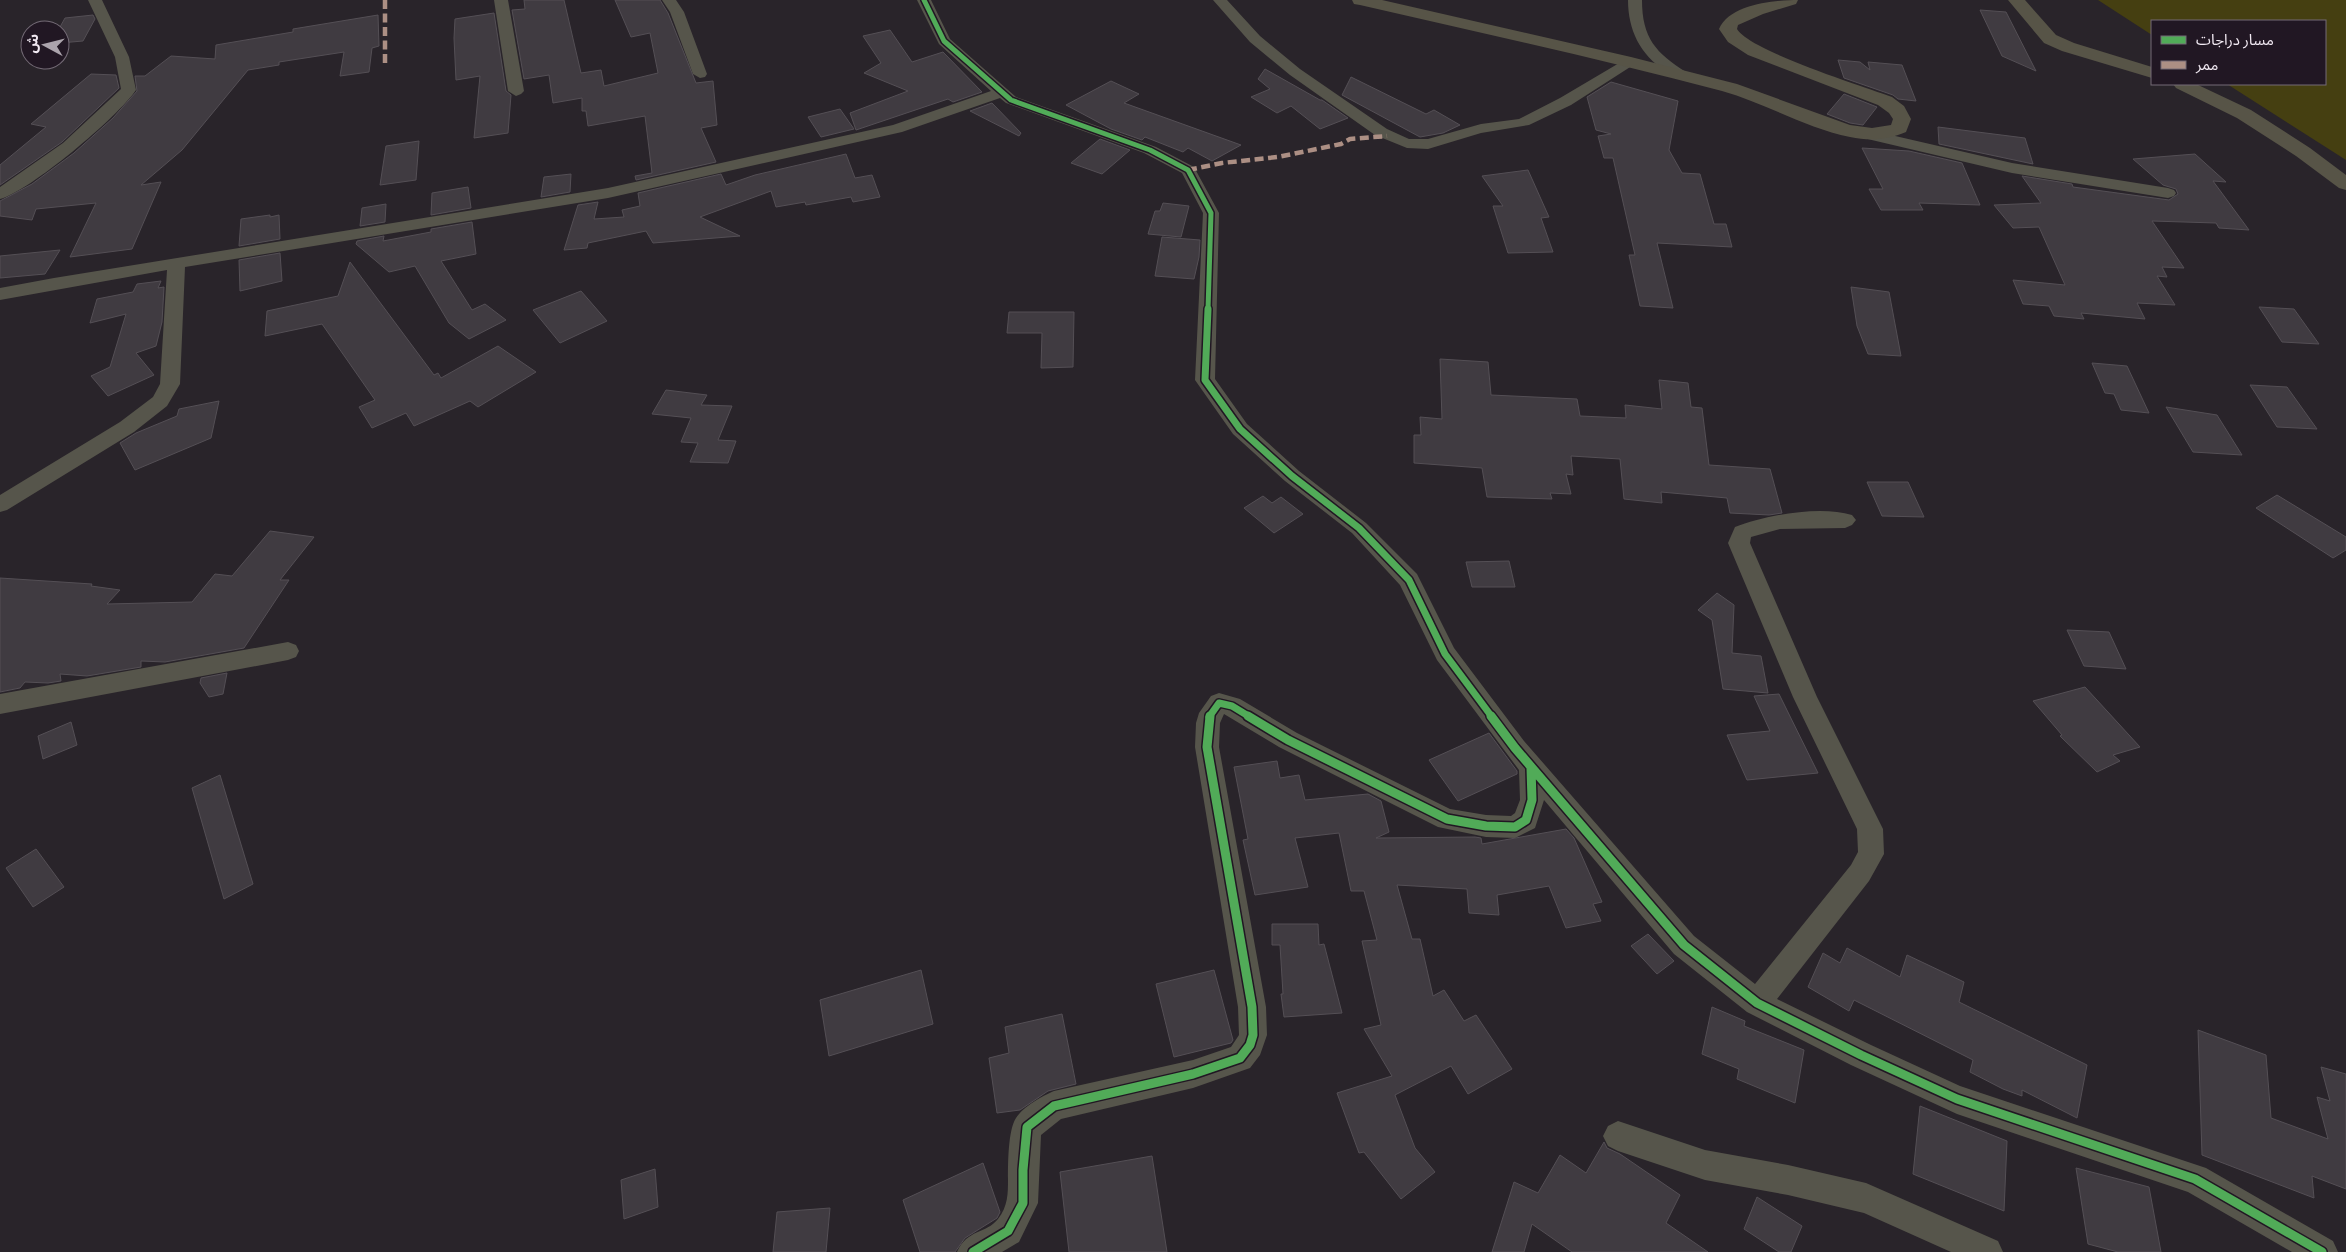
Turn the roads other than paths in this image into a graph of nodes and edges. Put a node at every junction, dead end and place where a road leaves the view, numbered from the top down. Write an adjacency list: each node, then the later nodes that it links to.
1 (95, 0): 20 (street)
2 (501, 0): 15 (street)
3 (670, 0): 12 (street)
4 (924, 0): 16 (street)
5 (1220, 0): 10 (street)
6 (1360, 0): 10 (main road)
7 (1635, 0): 13 (street)
8 (1790, 0): 17 (main road)
9 (2016, 0): 11 (main road)
10 (1631, 62): 13 (main road)
11 (2151, 73)
12 (700, 74)
13 (1682, 76): 17 (main road)
14 (2184, 85): 18 (main road)
15 (516, 91)
16 (1002, 92): 21 (street); 27 (street)
17 (1865, 134): 19 (street)
18 (2346, 184)
19 (2168, 193)
20 (0, 194)
21 (176, 264): 22 (street); 23 (street)
22 (0, 294)
23 (0, 505)
24 (1845, 520): 28 (street)
25 (288, 651): 26 (street)
26 (0, 704)
27 (1532, 768): 28 (street); 30 (street)
28 (1757, 1004): 32 (street)
29 (1618, 1136): 31 (street)
30 (973, 1252)
31 (1987, 1252)
32 (2322, 1252)

